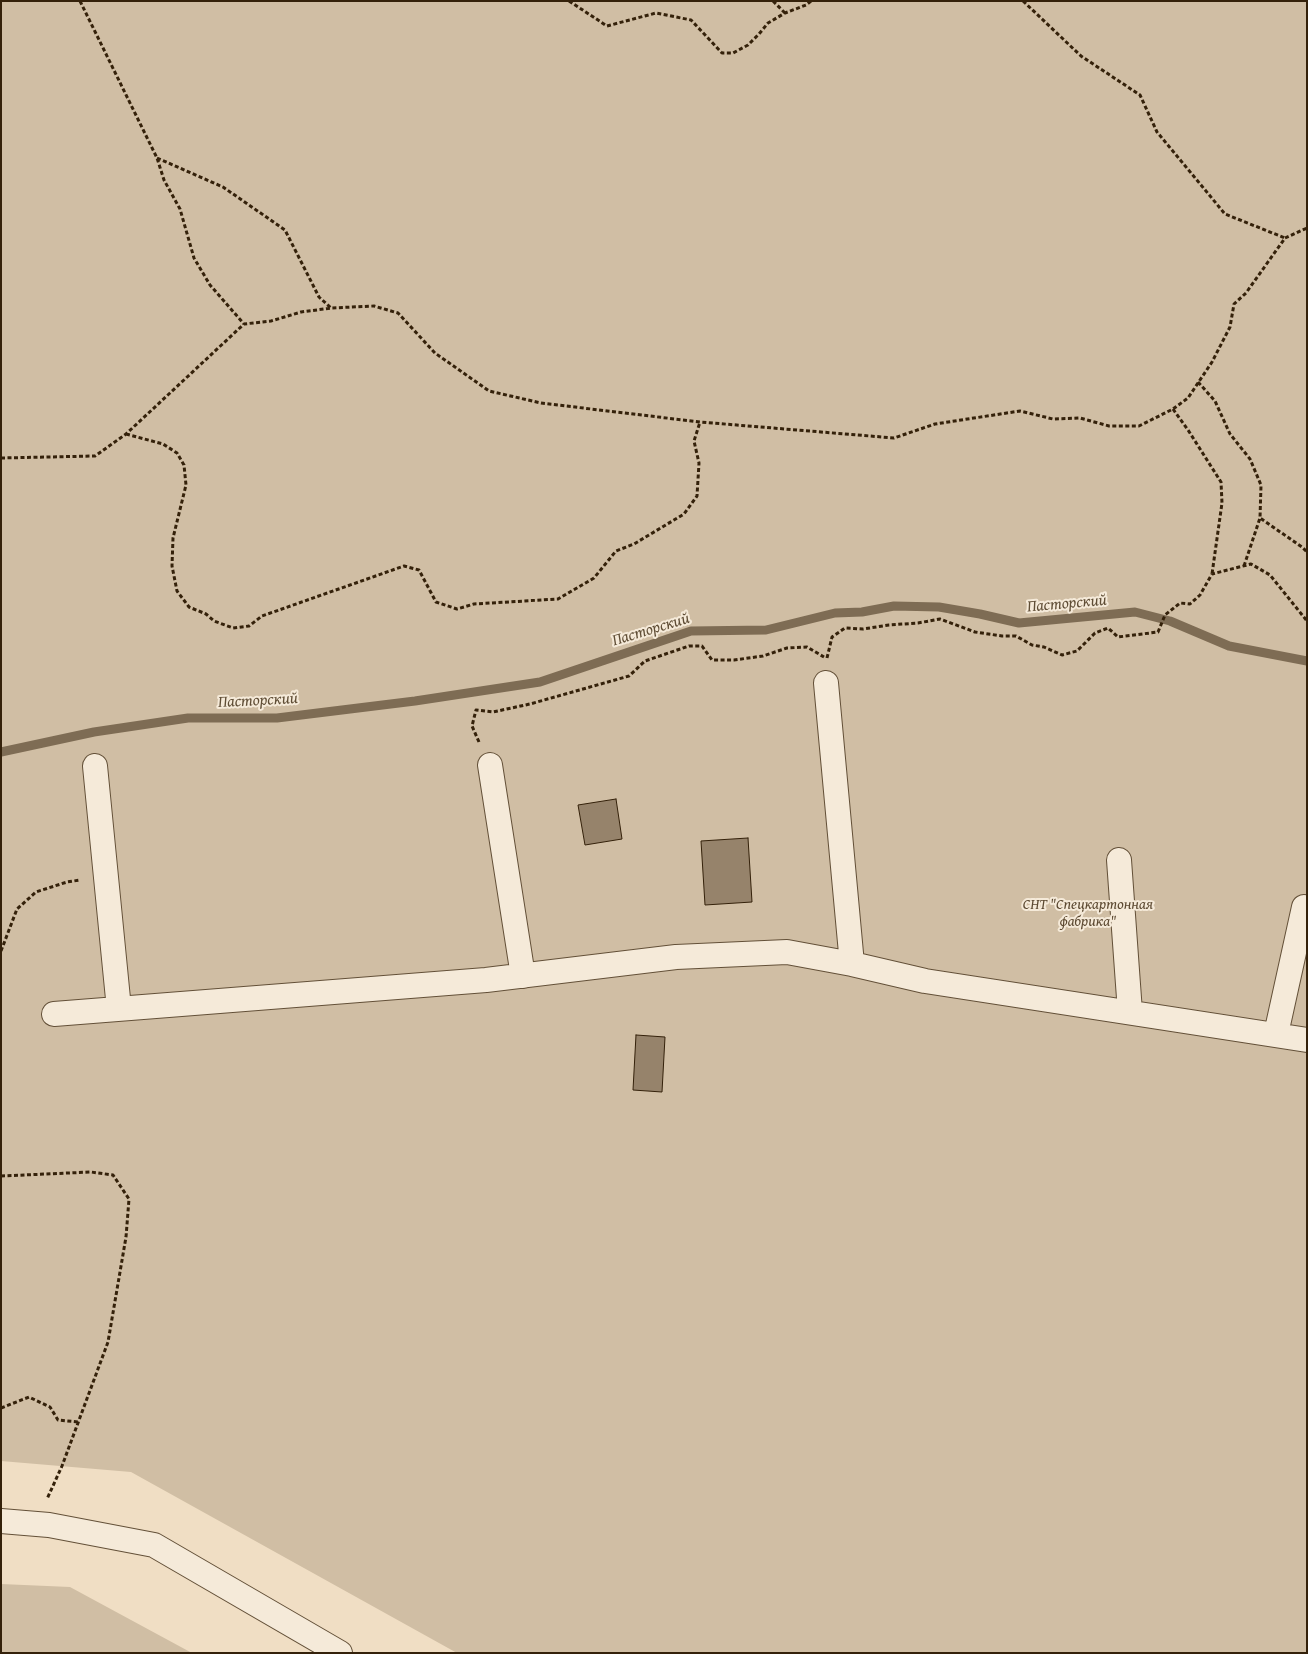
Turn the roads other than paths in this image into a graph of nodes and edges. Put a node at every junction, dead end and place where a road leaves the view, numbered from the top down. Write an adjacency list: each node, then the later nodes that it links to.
1 (826, 683): 6 (street)
2 (490, 765): 7 (street)
3 (95, 766): 8 (street)
4 (1120, 860): 9 (street)
5 (1304, 907): 11 (street)
6 (852, 964): 7 (street); 9 (street)
7 (523, 976): 8 (street)
8 (119, 1009): 10 (street)
9 (1130, 1012): 11 (street)
10 (54, 1014)
11 (1276, 1034): 12 (street)
12 (1307, 1040)
13 (1, 1521): 14 (street)
14 (340, 1653)

